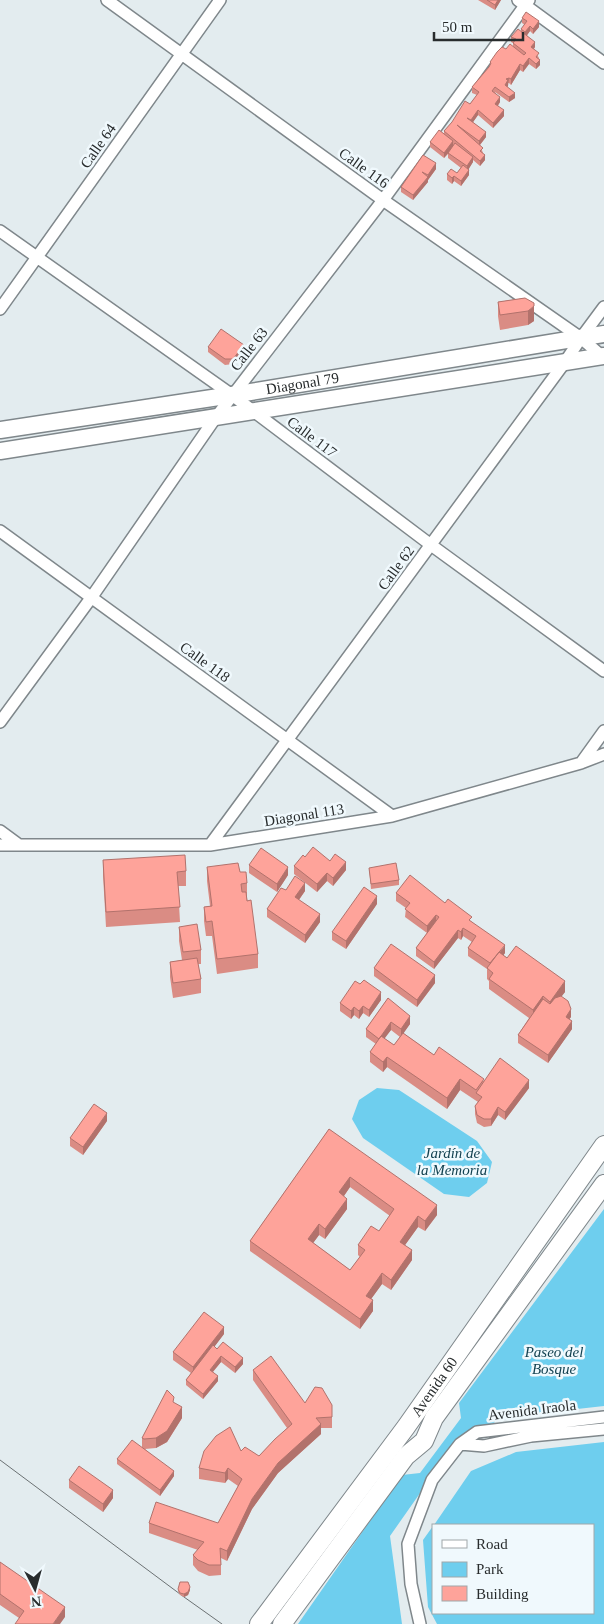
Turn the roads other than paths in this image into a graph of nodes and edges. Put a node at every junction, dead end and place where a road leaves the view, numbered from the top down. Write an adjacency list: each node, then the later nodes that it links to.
1 (107, 0): 4 (street, Calle 116)
2 (220, 0): 4 (street, Calle 64)
3 (524, 2): 5 (street); 6 (street, Calle 63)
4 (181, 54): 6 (street, Calle 116); 8 (street, Calle 64)
5 (604, 63)
6 (383, 200): 12 (street, Calle 116); 15 (street, Calle 63)
7 (0, 231): 8 (street, Calle 117)
8 (38, 258): 10 (street, Calle 64); 15 (street, Calle 117)
9 (604, 307): 12 (street, Calle 62)
10 (0, 310)
11 (604, 334): 12 (main road, Diagonal 79)
12 (581, 338): 13 (street, Calle 116); 14 (street, Calle 62); 15 (main road, Diagonal 79)
13 (603, 357): 14 (main road, Diagonal 79)
14 (566, 362): 16 (main road, Diagonal 79); 21 (street, Calle 62)
15 (232, 395): 16 (street, Calle 117); 17 (street, Calle 63); 18 (main road, Diagonal 79)
16 (253, 411): 17 (main road, Diagonal 79); 21 (street, Calle 117)
17 (216, 417): 19 (main road, Diagonal 79); 22 (street, Calle 63)
18 (0, 430)
19 (0, 451)
20 (0, 531): 22 (street, Calle 118)
21 (431, 545): 23 (street, Calle 117); 26 (street, Calle 62)
22 (91, 598): 24 (street, Calle 63); 26 (street, Calle 118)
23 (604, 671)
24 (0, 722)
25 (604, 731): 28 (street)
26 (287, 740): 29 (street, Calle 118); 33 (street, Calle 62)
27 (604, 754): 28 (street, Diagonal 113)
28 (580, 763): 29 (street, Diagonal 113)
29 (392, 816): 33 (street, Diagonal 113)
30 (0, 831): 32 (street)
31 (0, 845): 32 (street, Diagonal 113)
32 (19, 845): 33 (street, Diagonal 113)
33 (210, 845)
34 (604, 1145): 39 (main road, Avenida 60)
35 (604, 1184): 40 (main road, Avenida 60)
36 (604, 1416): 38 (street, Avenida Iraola)
37 (604, 1429): 38 (street)
38 (460, 1444): 41 (street, Avenida Iraola)
39 (258, 1624)
40 (282, 1624)
41 (420, 1624)

